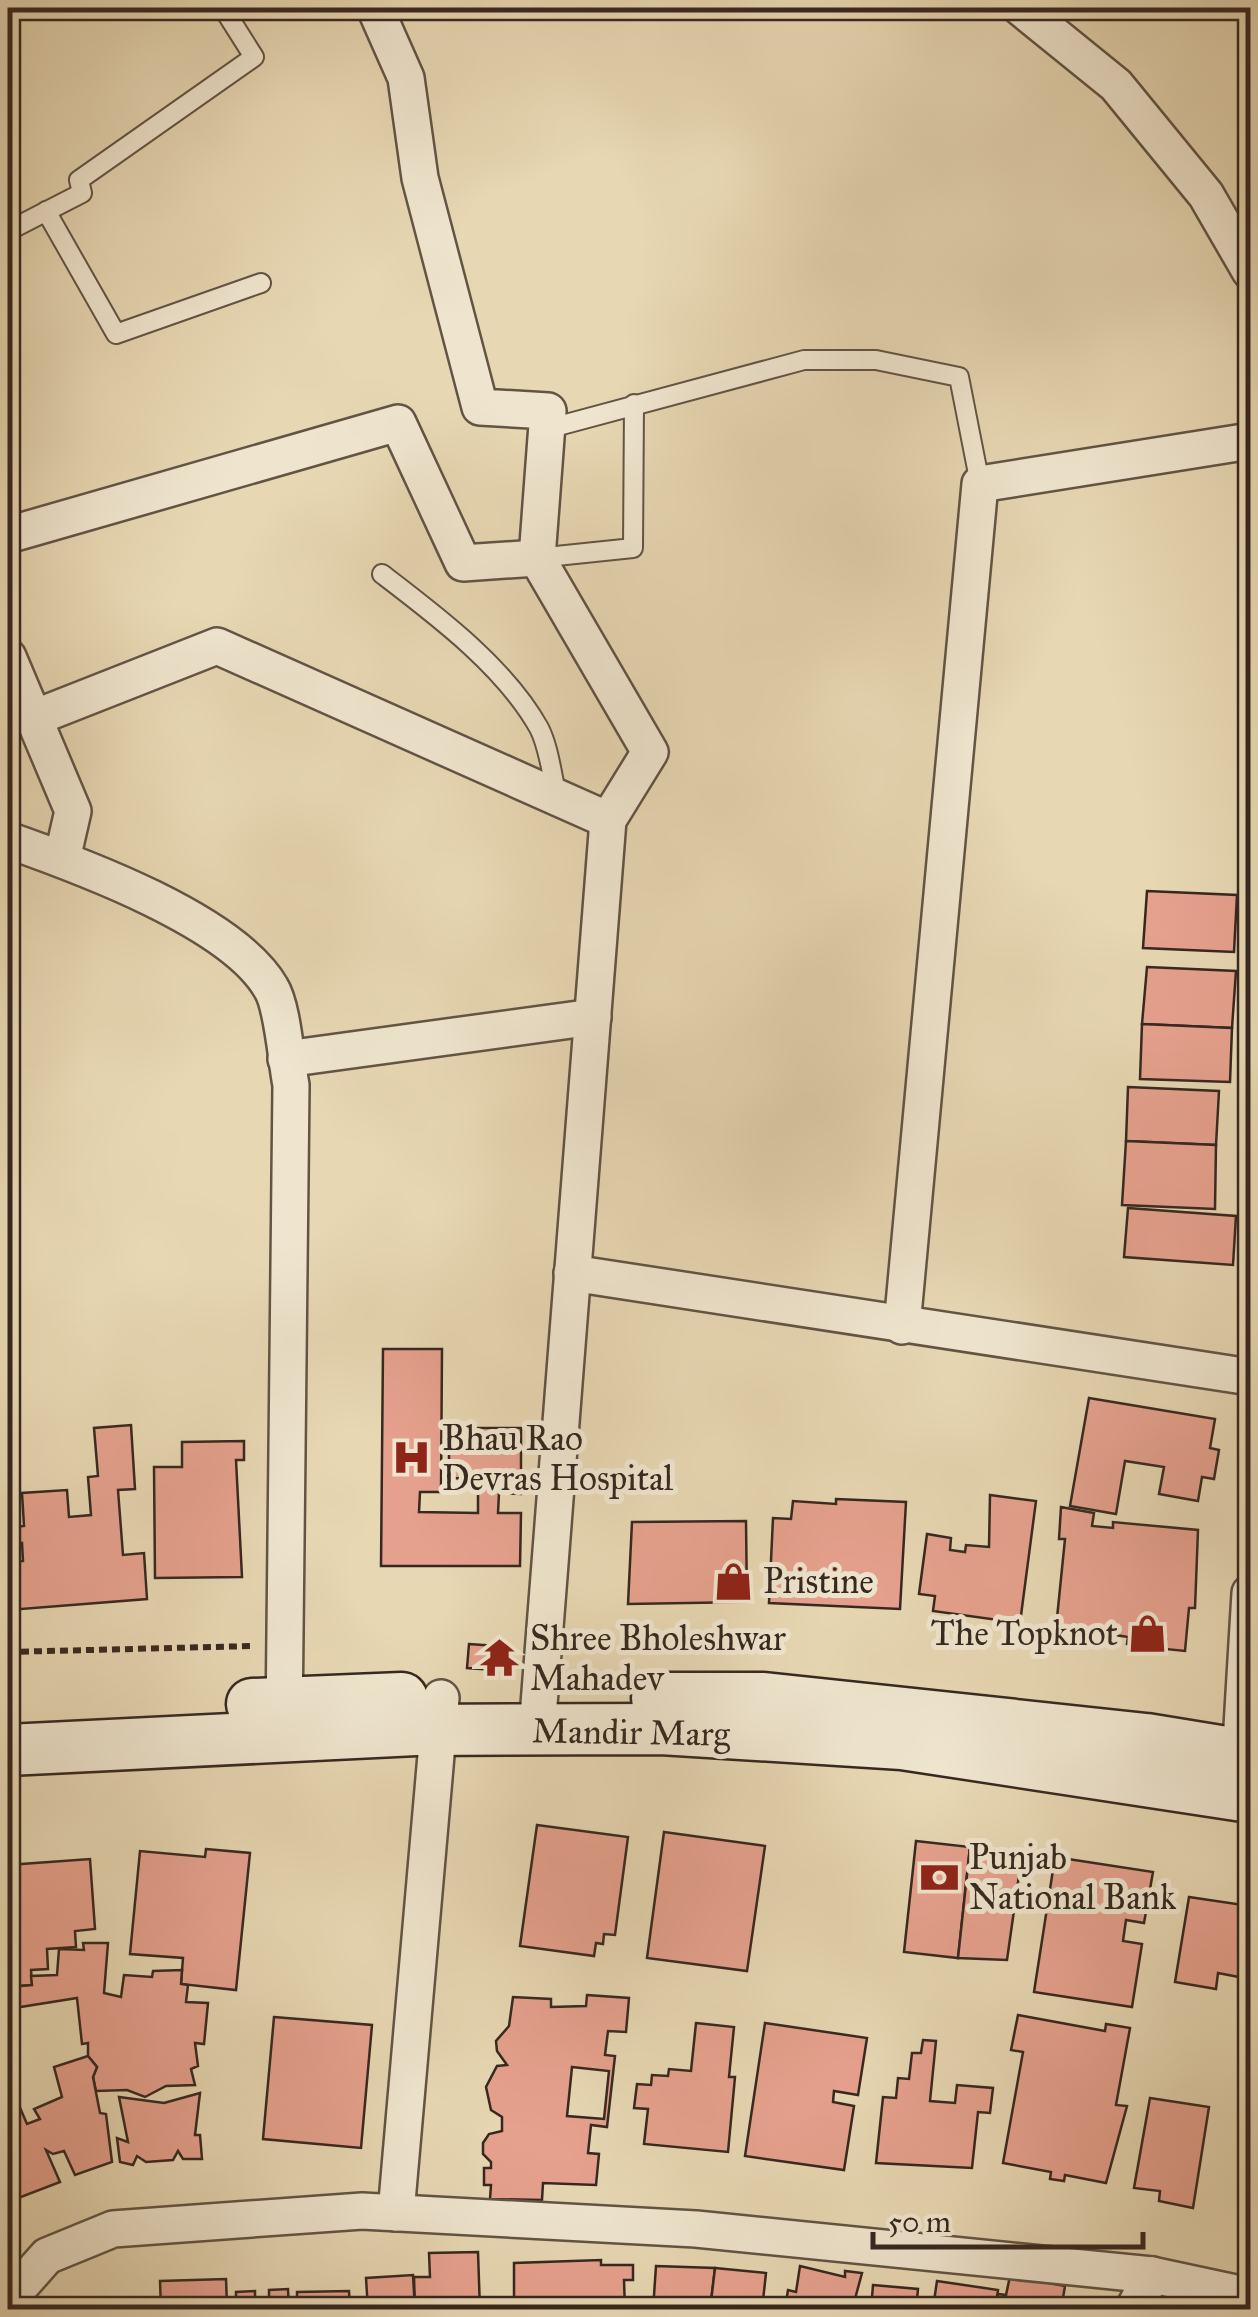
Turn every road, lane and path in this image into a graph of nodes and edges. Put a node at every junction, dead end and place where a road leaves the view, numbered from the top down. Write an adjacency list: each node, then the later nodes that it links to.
1 (224, 8): 4 (lane)
2 (375, 8): 9 (street)
3 (1021, 8): 6 (street)
4 (46, 211): 5 (lane); 7 (lane)
5 (8, 230)
6 (1250, 271)
7 (261, 283)
8 (634, 404): 9 (lane); 11 (lane); 13 (lane)
9 (547, 429): 13 (street)
10 (1250, 441): 11 (street)
11 (980, 484): 24 (street)
12 (8, 535): 13 (street)
13 (537, 558): 18 (street)
14 (382, 574): 17 (lane)
15 (8, 657): 16 (street)
16 (34, 718): 17 (street); 20 (street)
17 (557, 797): 18 (street)
18 (608, 820): 21 (street)
19 (8, 840): 20 (street)
20 (62, 859): 22 (street)
21 (593, 1017): 22 (street); 23 (street)
22 (286, 1058): 27 (street)
23 (572, 1273): 24 (street); 30 (street)
24 (902, 1326): 25 (street)
25 (1250, 1377)
26 (1250, 1593): 34 (street)
27 (284, 1646): 28 (path); 31 (street)
28 (8, 1652)
29 (440, 1714): 30 (main road); 31 (main road); 35 (street)
30 (538, 1714): 34 (main road)
31 (284, 1718): 32 (main road); 33 (main road)
32 (8, 1721)
33 (8, 1750)
34 (1245, 1776)
35 (396, 2213): 36 (street); 38 (street)
36 (1152, 2275): 37 (street); 39 (street)
37 (1250, 2296)
38 (8, 2300)
39 (1133, 2310)

